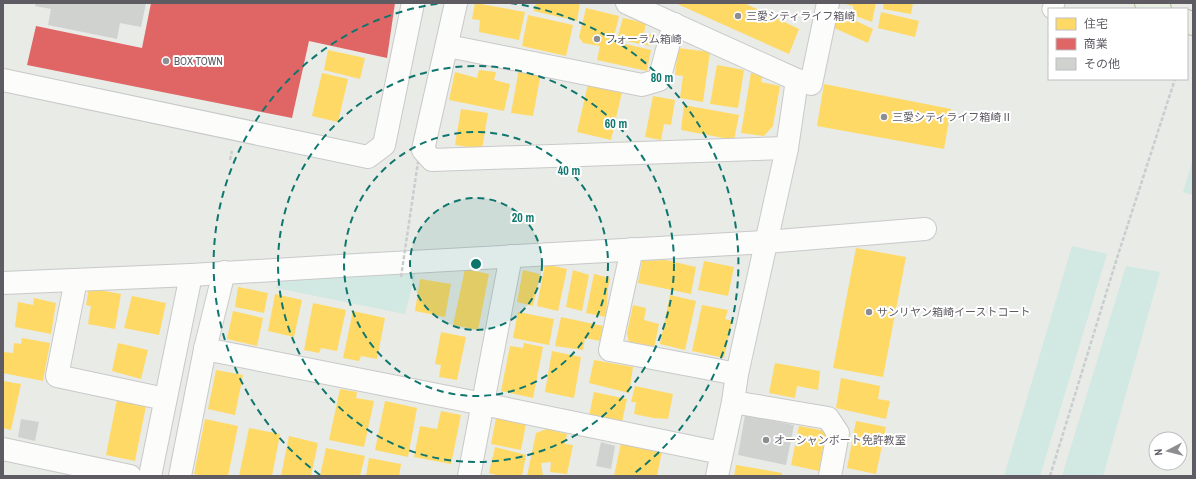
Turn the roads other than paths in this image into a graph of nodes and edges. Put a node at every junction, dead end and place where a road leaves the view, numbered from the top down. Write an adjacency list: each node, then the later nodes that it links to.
1 (413, 3): 9 (street)
2 (456, 3): 8 (street)
3 (626, 3): 7 (street)
4 (828, 3): 10 (street)
5 (1146, 3): 6 (highway)
6 (1158, 8)
7 (674, 24): 8 (street); 10 (street)
8 (448, 46): 11 (street)
9 (3, 80)
10 (797, 80): 11 (street)
11 (787, 148): 13 (street)
12 (925, 229): 13 (street)
13 (766, 242): 14 (street); 21 (street)
14 (632, 249): 15 (street); 21 (street)
15 (511, 256): 16 (street); 24 (street)
16 (224, 272): 17 (street); 20 (street)
17 (191, 275): 18 (street); 22 (street)
18 (76, 280): 19 (street); 22 (street)
19 (3, 283)
20 (205, 349): 24 (street); 29 (street)
21 (737, 374): 23 (street)
22 (165, 399): 28 (street)
23 (733, 402): 26 (street); 32 (street)
24 (483, 404): 26 (street); 30 (street)
25 (3, 449): 27 (street)
26 (721, 454): 31 (street)
27 (130, 476)
28 (150, 476)
29 (180, 476)
30 (469, 476)
31 (717, 476)
32 (830, 476)

